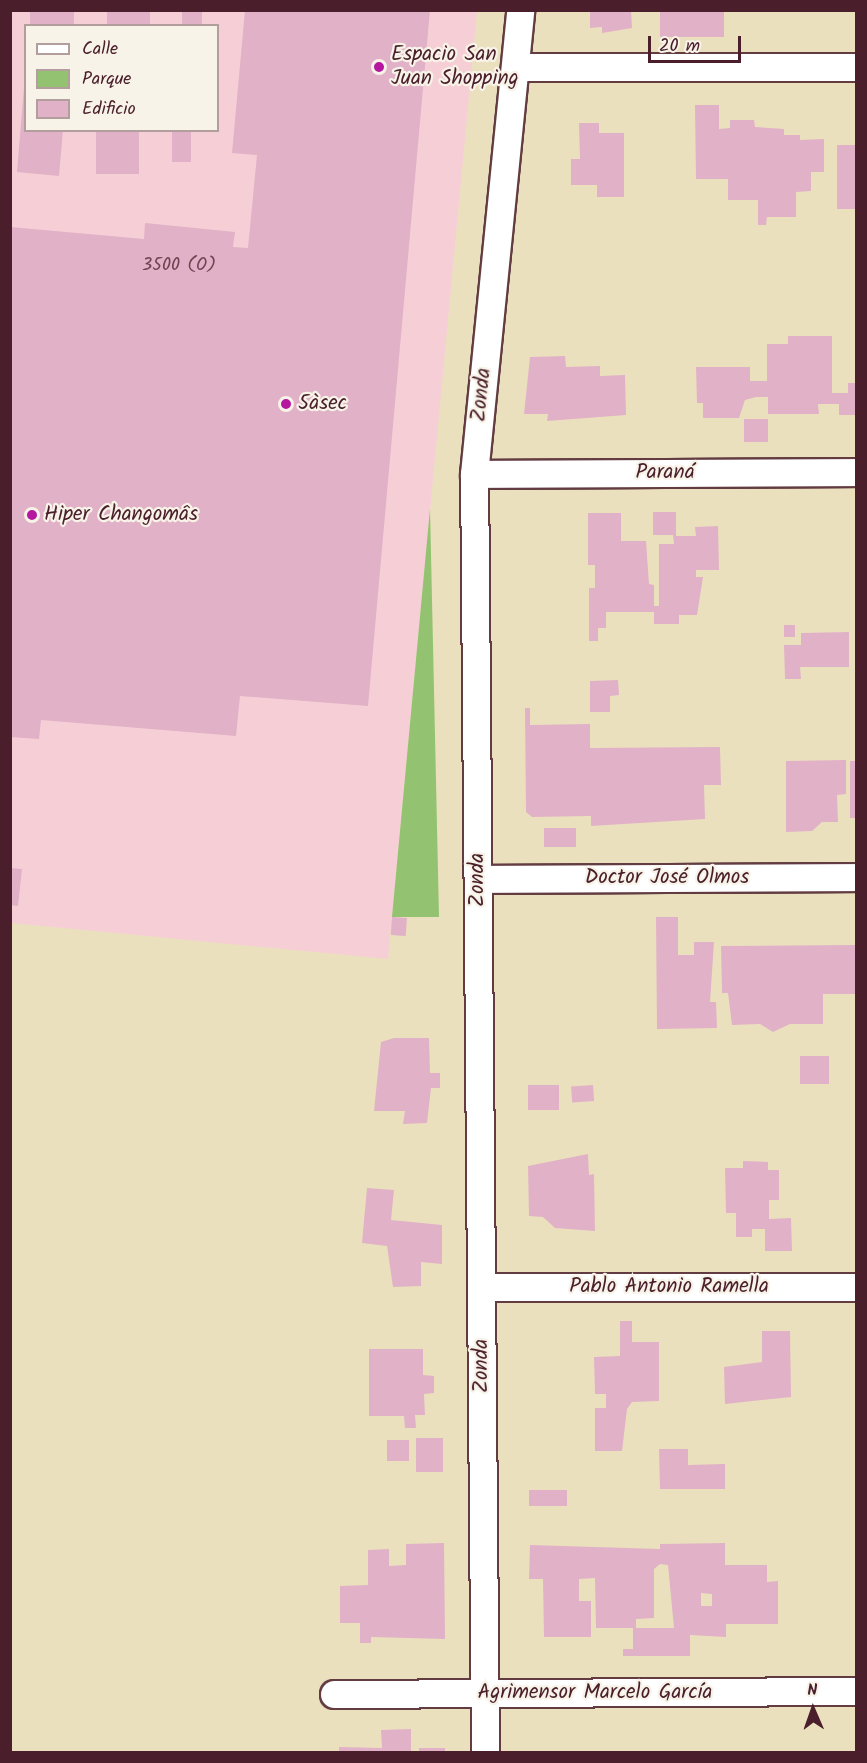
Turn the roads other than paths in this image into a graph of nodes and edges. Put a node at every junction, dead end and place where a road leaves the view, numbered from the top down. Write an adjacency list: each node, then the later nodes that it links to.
1 (520, 10): 2 (street, Zonda)
2 (515, 67): 3 (street); 5 (street, Zonda)
3 (856, 67)
4 (856, 472): 5 (street, Paraná)
5 (474, 474): 7 (street, Zonda)
6 (856, 877): 7 (street, Doctor José Olmos)
7 (477, 879): 8 (street, Zonda)
8 (481, 1287): 9 (street, Pablo Antonio Ramella); 11 (street, Zonda)
9 (856, 1287)
10 (856, 1691): 11 (street, Agrimensor Marcelo García)
11 (485, 1693): 12 (street, Agrimensor Marcelo García); 13 (street, Zonda)
12 (334, 1694)
13 (485, 1752)

